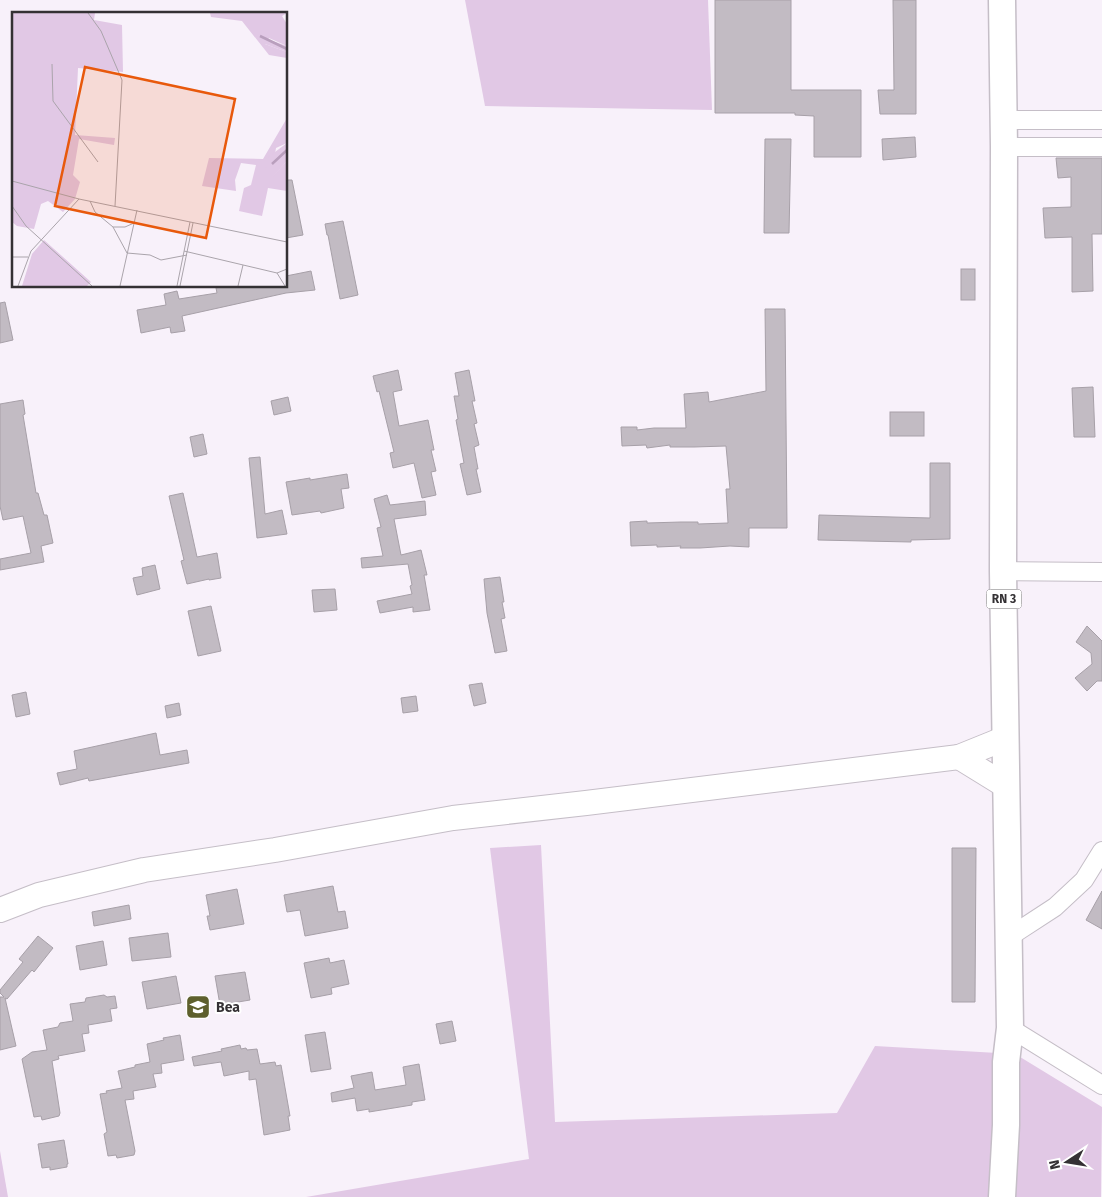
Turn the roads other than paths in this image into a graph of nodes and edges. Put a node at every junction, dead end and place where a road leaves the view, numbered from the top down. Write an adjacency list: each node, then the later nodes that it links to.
1 (1002, 0): 2 (main road, RN 3)
2 (1004, 120): 3 (street); 4 (main road, RN 3)
3 (1100, 120): 5 (street)
4 (1004, 146): 5 (street); 6 (main road, RN 3)
5 (1101, 147)
6 (1004, 571): 7 (street); 8 (main road, RN 3)
7 (1102, 572)
8 (1006, 738): 9 (street); 10 (main road, RN 3)
9 (960, 757): 10 (street); 12 (street)
10 (1006, 786): 13 (main road, RN 3)
11 (1102, 851): 13 (street)
12 (0, 910)
13 (1009, 937): 14 (main road, RN 3)
14 (1010, 1028): 15 (street); 16 (main road, RN 3)
15 (1102, 1085)
16 (1002, 1197)

